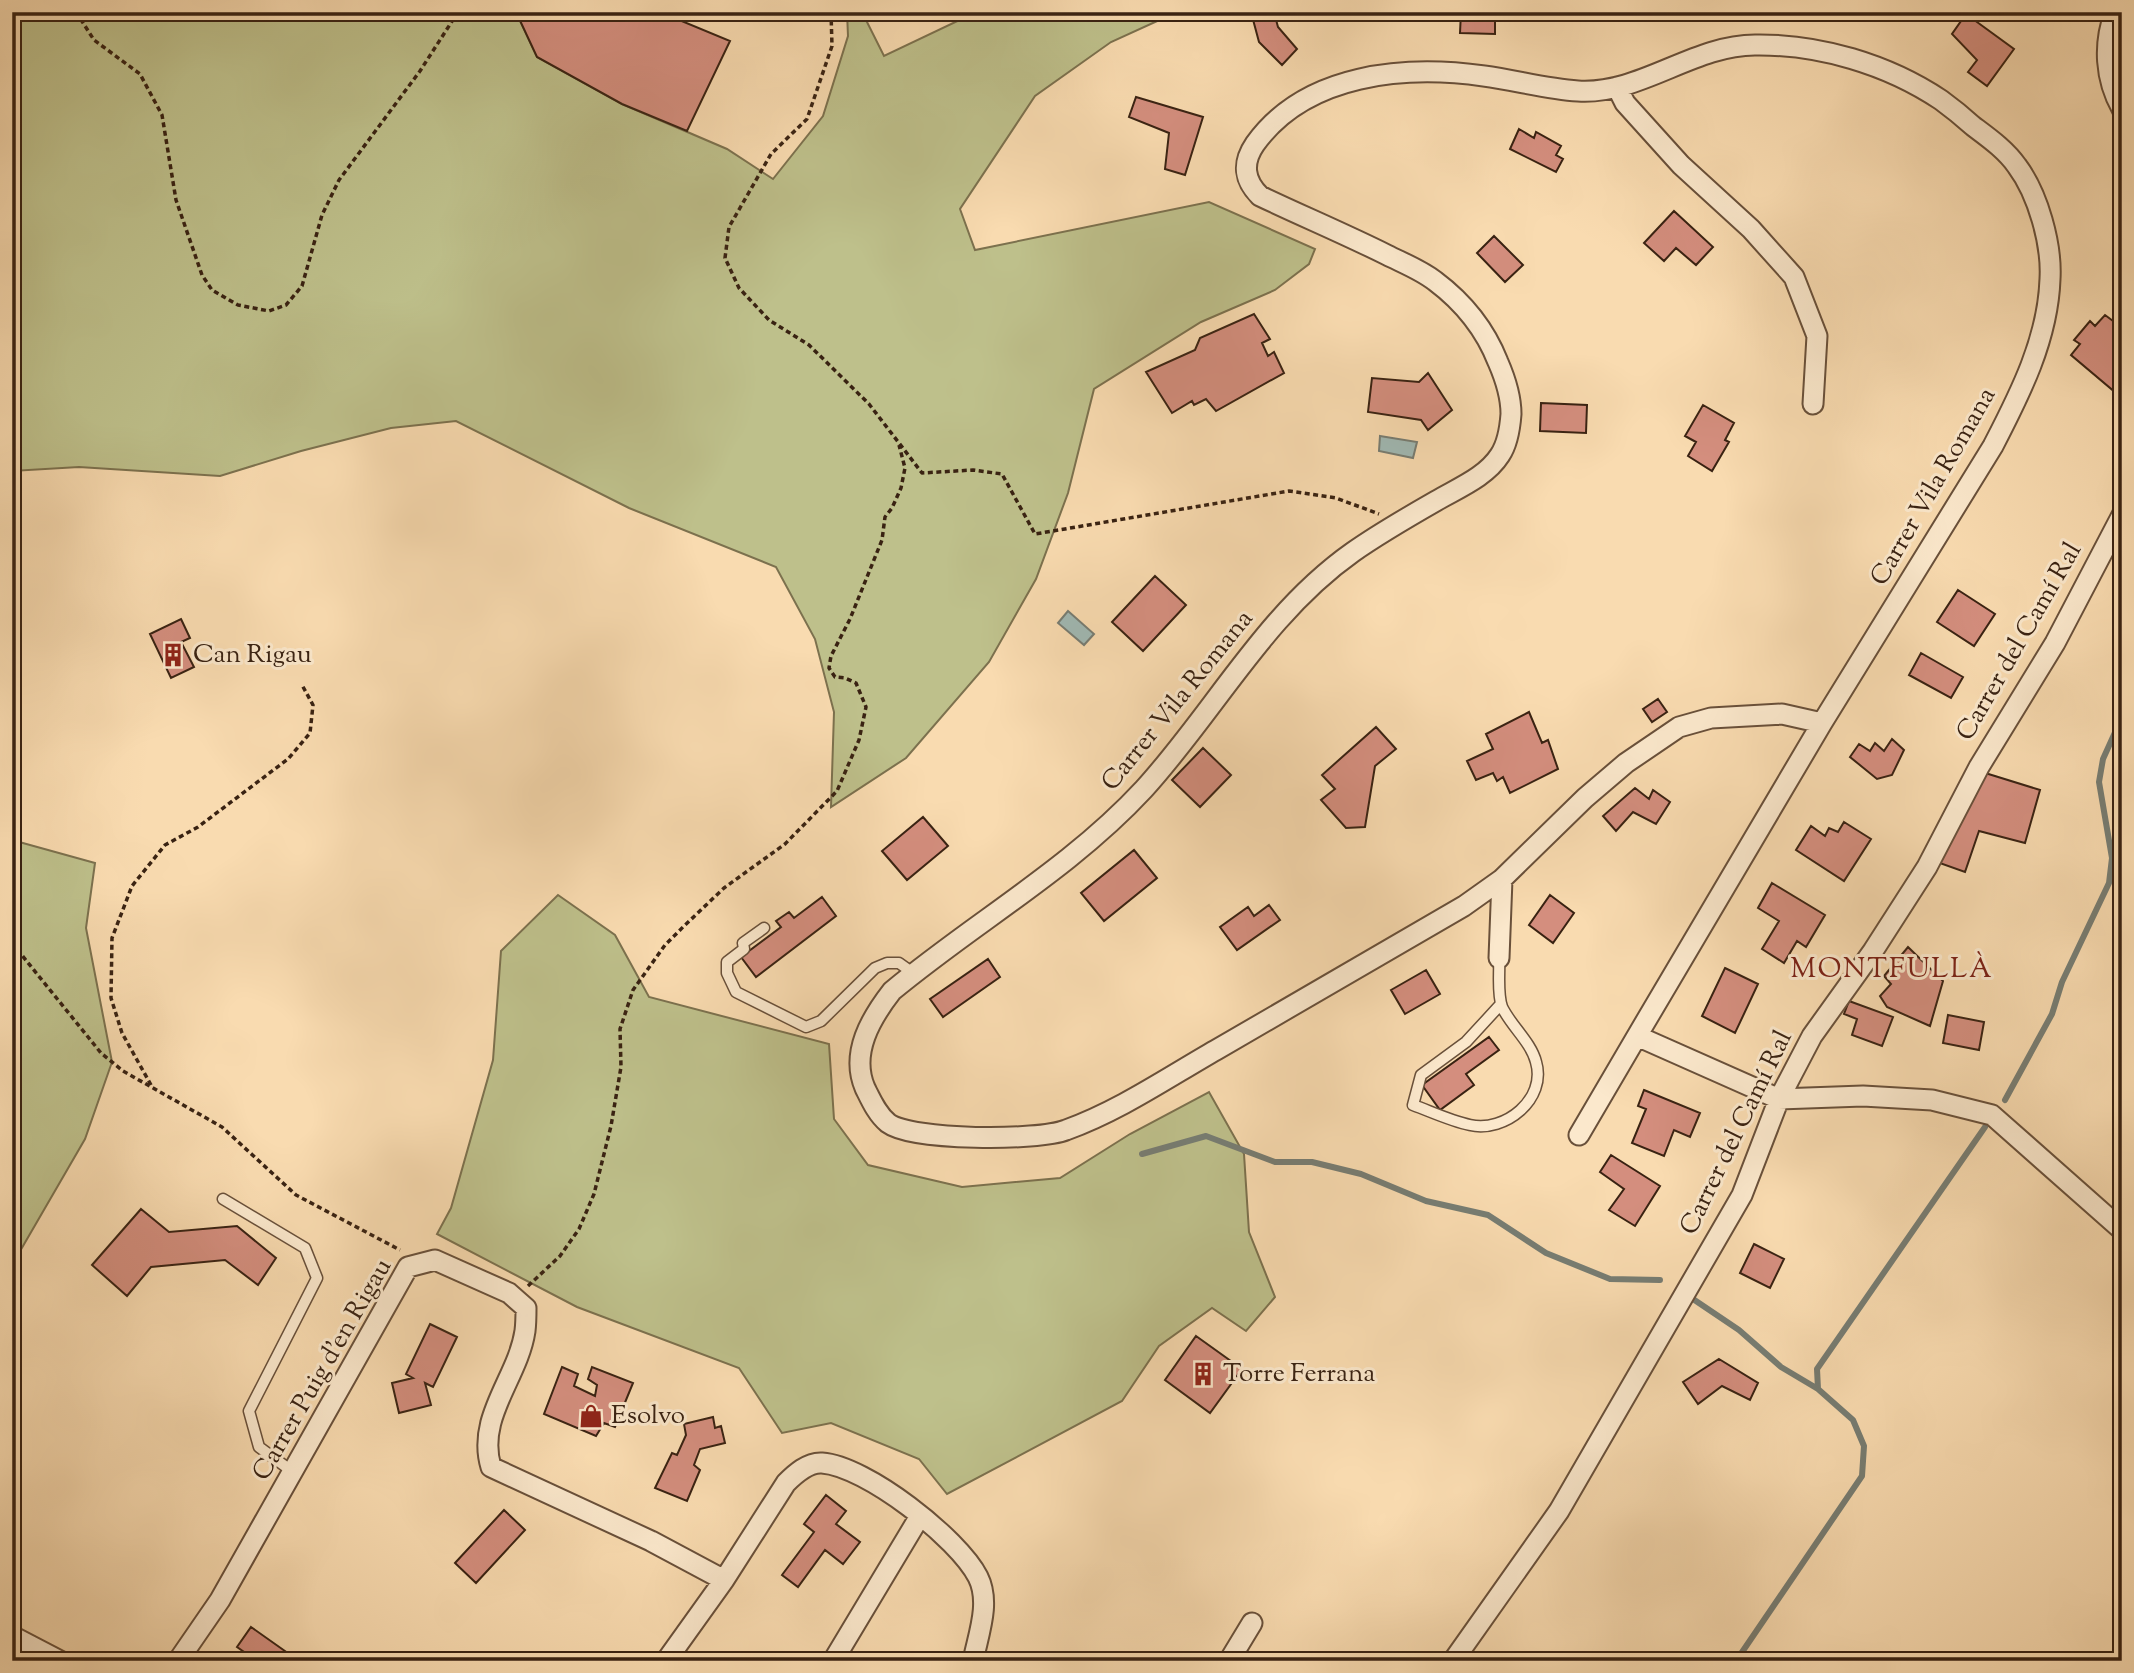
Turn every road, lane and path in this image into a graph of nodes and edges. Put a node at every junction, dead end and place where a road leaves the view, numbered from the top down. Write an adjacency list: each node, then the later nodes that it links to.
1 (76, 12): 2 (path)
2 (458, 12)
3 (831, 12): 8 (path)
4 (2115, 12): 6 (street)
5 (1618, 87): 7 (street); 10 (street, Carrer Vila Romana); 12 (street, Carrer Vila Romana)
6 (2122, 109)
7 (1813, 404)
8 (899, 443): 10 (path); 26 (path)
9 (2122, 515): 21 (street, Carrer del Camí Ral)
10 (1401, 522): 17 (street, Carrer Vila Romana)
11 (302, 685): 20 (path)
12 (1822, 723): 13 (street, Carrer Vila Romana); 19 (street, Carrer Vila Romana)
13 (1502, 878): 16 (street); 17 (street, Carrer Vila Romana)
14 (764, 928): 17 (lane)
15 (12, 943): 20 (path)
16 (1499, 958): 18 (lane)
17 (913, 973)
18 (1501, 1004): 18 (lane)
19 (1637, 1036): 21 (street); 22 (street, Carrer Vila Romana)
20 (152, 1087): 25 (path)
21 (1779, 1099): 24 (street); 38 (street, Carrer del Camí Ral)
22 (1579, 1135)
23 (223, 1199): 27 (lane)
24 (2122, 1230)
25 (423, 1263): 26 (street, Carrer Puig d'en Rigau); 27 (street, Carrer Puig d'en Rigau)
26 (512, 1296): 29 (street)
27 (293, 1472): 33 (street, Carrer Puig d'en Rigau)
28 (920, 1516): 29 (street); 35 (street); 36 (street)
29 (724, 1580): 34 (street)
30 (1252, 1623): 37 (street)
31 (12, 1636): 32 (street)
32 (60, 1661)
33 (177, 1661)
34 (666, 1661)
35 (833, 1661)
36 (973, 1661)
37 (1229, 1661)
38 (1453, 1661)

